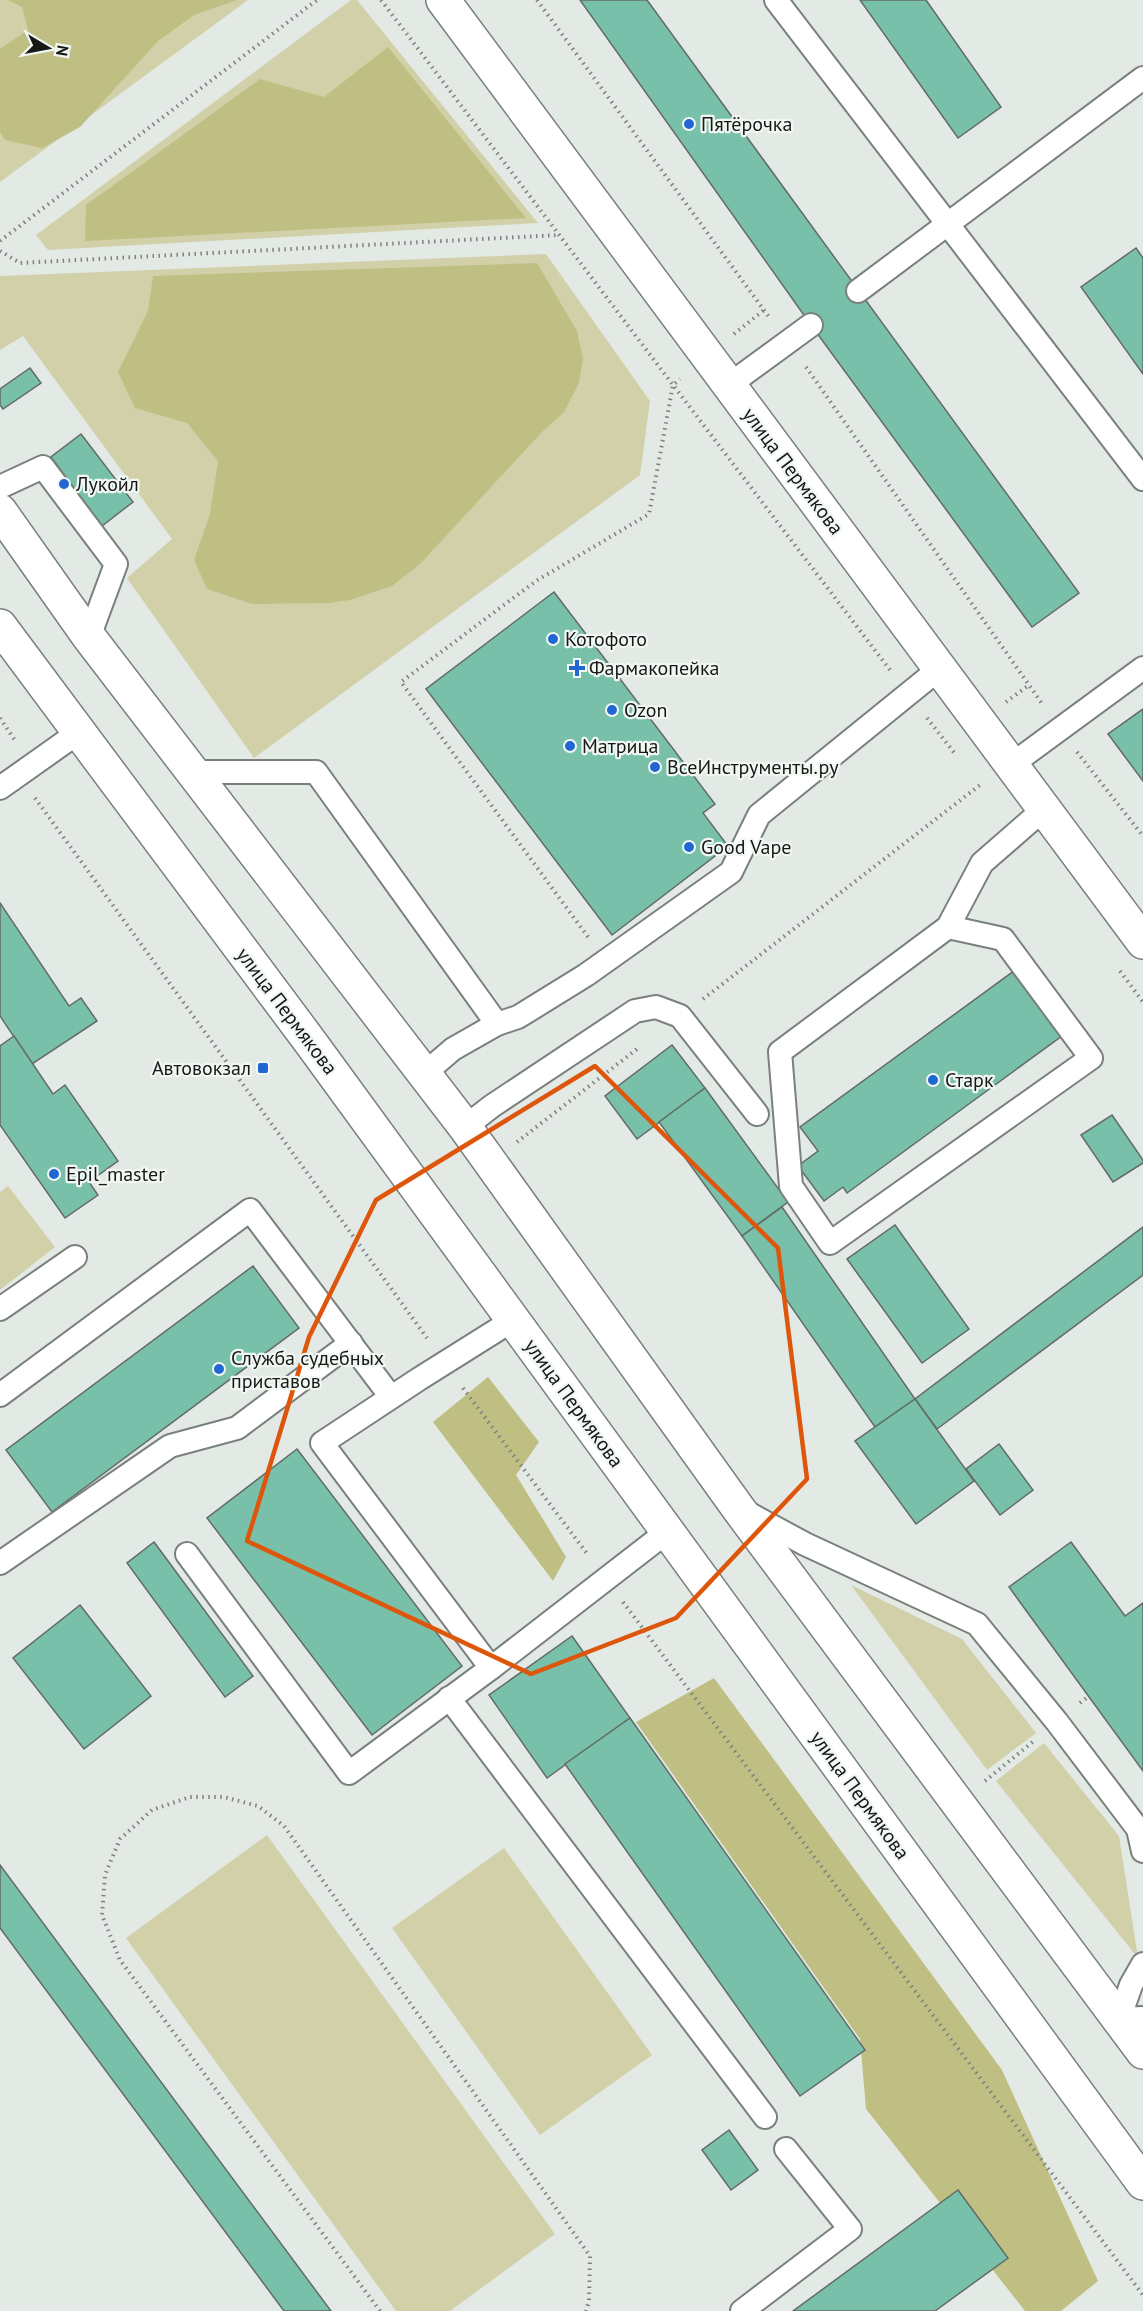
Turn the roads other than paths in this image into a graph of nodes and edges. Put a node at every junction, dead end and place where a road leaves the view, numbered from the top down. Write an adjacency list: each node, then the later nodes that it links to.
1 (776, 0): 4 (lane)
2 (454, 4): 7 (main road, улица Пермякова)
3 (1143, 78): 4 (lane)
4 (950, 224): 5 (lane); 8 (lane)
5 (858, 291)
6 (812, 325): 7 (lane)
7 (729, 385): 14 (main road, улица Пермякова)
8 (1143, 478)
9 (0, 487): 12 (lane)
10 (0, 511): 12 (main road)
11 (0, 626): 15 (main road, улица Пермякова)
12 (89, 637): 17 (main road)
13 (1143, 668): 16 (lane)
14 (939, 669): 16 (main road, улица Пермякова); 22 (lane)
15 (79, 732): 18 (lane); 28 (main road, улица Пермякова)
16 (1011, 765): 19 (main road, улица Пермякова)
17 (195, 772): 22 (lane); 23 (main road)
18 (0, 788)
19 (1044, 809): 20 (lane); 21 (main road, улица Пермякова)
20 (948, 927): 20 (lane)
21 (1143, 942)
22 (497, 1024): 23 (lane)
23 (425, 1073): 25 (main road)
24 (757, 1114): 25 (lane)
25 (465, 1127): 32 (main road)
26 (75, 1257): 27 (lane)
27 (0, 1309)
28 (513, 1320): 31 (lane); 33 (main road, улица Пермякова)
29 (351, 1343): 30 (lane); 31 (lane); 35 (lane)
30 (0, 1395)
31 (391, 1397): 36 (lane)
32 (738, 1508): 38 (lane); 40 (main road)
33 (668, 1531): 36 (lane); 44 (main road, улица Пермякова)
34 (187, 1554): 37 (lane)
35 (0, 1563)
36 (491, 1668): 37 (lane)
37 (449, 1698): 42 (lane)
38 (1143, 1851)
39 (1143, 1964): 40 (lane)
40 (1131, 2019): 41 (main road)
41 (1143, 2052)
42 (765, 2117)
43 (786, 2149): 45 (lane)
44 (1143, 2183)
45 (742, 2311)

